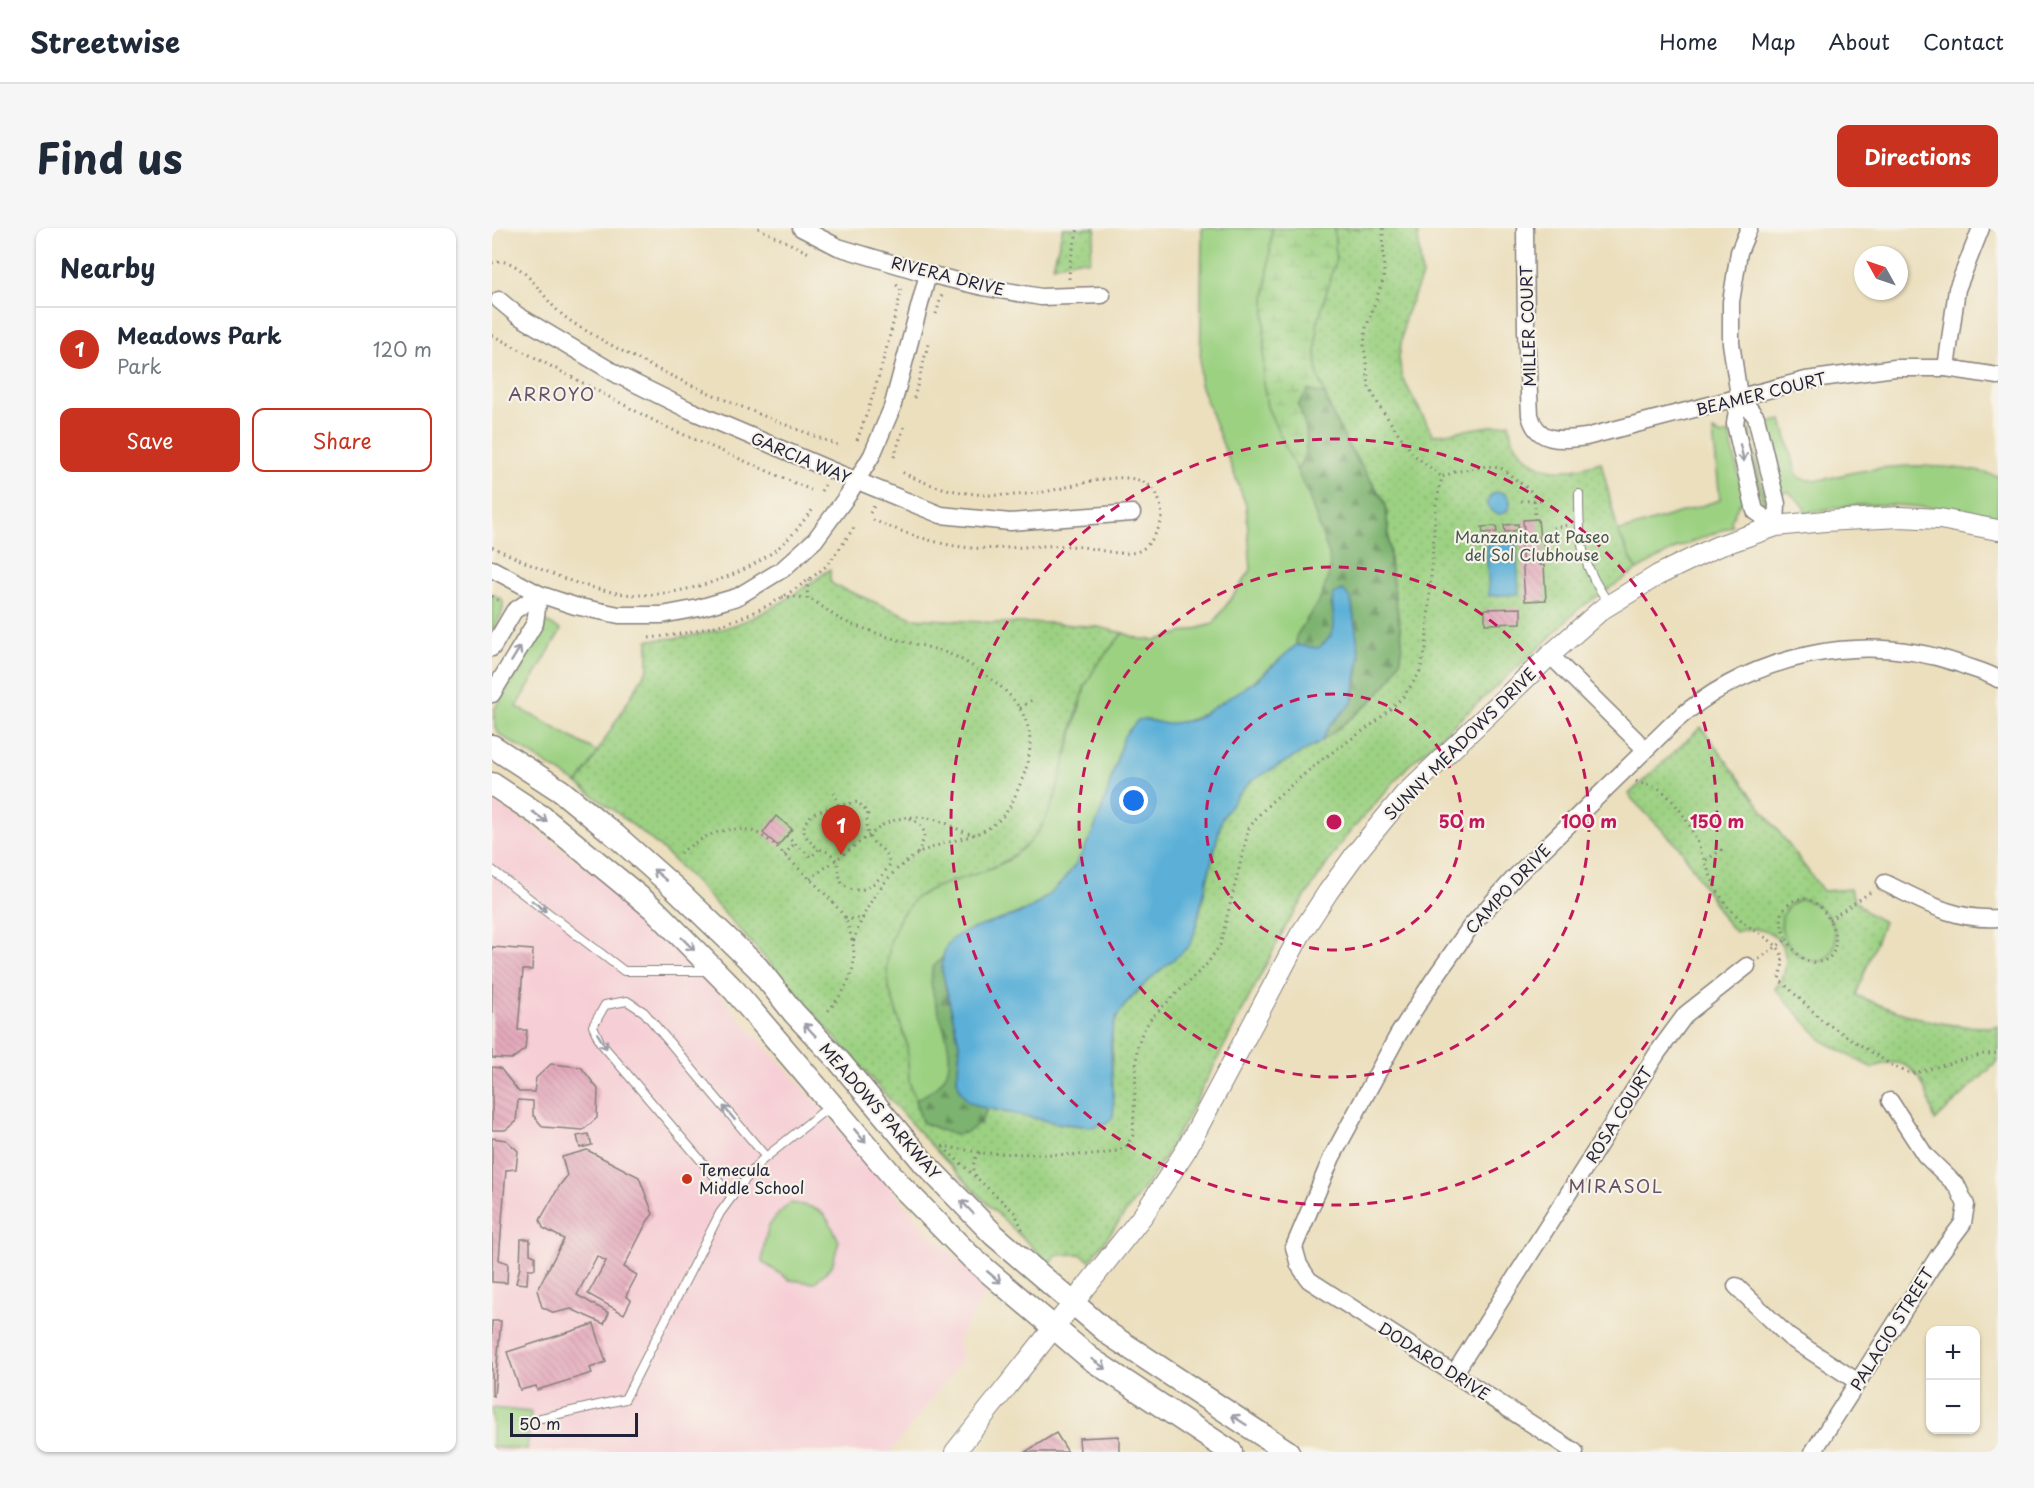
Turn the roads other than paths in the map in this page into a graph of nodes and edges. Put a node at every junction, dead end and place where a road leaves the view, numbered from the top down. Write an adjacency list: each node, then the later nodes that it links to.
1 (801, 228): 5 (street, RIVERA DRIVE)
2 (1525, 228): 11 (street, MILLER COURT)
3 (1749, 228): 10 (street)
4 (1981, 228): 8 (street)
5 (928, 274): 6 (street, RIVERA DRIVE); 12 (street)
6 (1102, 295)
7 (499, 300): 12 (street, GARCIA WAY)
8 (1946, 368): 9 (street, BEAMER COURT); 10 (street, BEAMER COURT)
9 (1998, 376)
10 (1739, 396): 11 (street, BEAMER COURT); 15 (street)
11 (1532, 423)
12 (857, 481): 14 (street, GARCIA WAY); 18 (street)
13 (1579, 494): 19 (lane)
14 (1132, 513)
15 (1776, 526): 16 (street, SUNNY MEADOWS DRIVE); 19 (street, SUNNY MEADOWS DRIVE)
16 (1998, 530)
17 (492, 569): 18 (street)
18 (540, 594): 20 (street); 23 (street, one-way to 18)
19 (1609, 604): 21 (street, SUNNY MEADOWS DRIVE)
20 (492, 648)
21 (1550, 655): 25 (street); 38 (street, SUNNY MEADOWS DRIVE)
22 (1998, 679): 25 (street, CAMPO DRIVE)
23 (492, 694)
24 (492, 746): 38 (main road, MEADOWS PARKWAY, one-way to 24)
25 (1645, 749): 36 (street, CAMPO DRIVE)
26 (492, 784): 31 (main road, MEADOWS PARKWAY, one-way to 31)
27 (492, 870): 31 (lane, one-way to 31)
28 (1885, 883): 29 (street)
29 (1998, 918)
30 (1747, 966): 40 (street, ROSA COURT)
31 (716, 972): 33 (main road, MEADOWS PARKWAY)
32 (1890, 1101): 41 (street, PALACIO STREET)
33 (833, 1104): 34 (lane); 39 (main road, MEADOWS PARKWAY, one-way to 39)
34 (766, 1157): 35 (lane); 35 (lane, one-way to 35)
35 (732, 1197): 42 (lane)
36 (1299, 1265): 40 (street, DODARO DRIVE)
37 (1736, 1286): 41 (street)
38 (1072, 1303): 39 (street, SUNNY MEADOWS DRIVE); 45 (main road, MEADOWS PARKWAY, one-way to 38)
39 (1054, 1327): 43 (street, SUNNY MEADOWS DRIVE); 44 (main road, MEADOWS PARKWAY, one-way to 44)
40 (1454, 1374): 46 (street, DODARO DRIVE)
41 (1858, 1382): 47 (street, PALACIO STREET)
42 (541, 1418)
43 (955, 1452)
44 (1231, 1452)
45 (1288, 1452)
46 (1575, 1452)
47 (1813, 1452)

